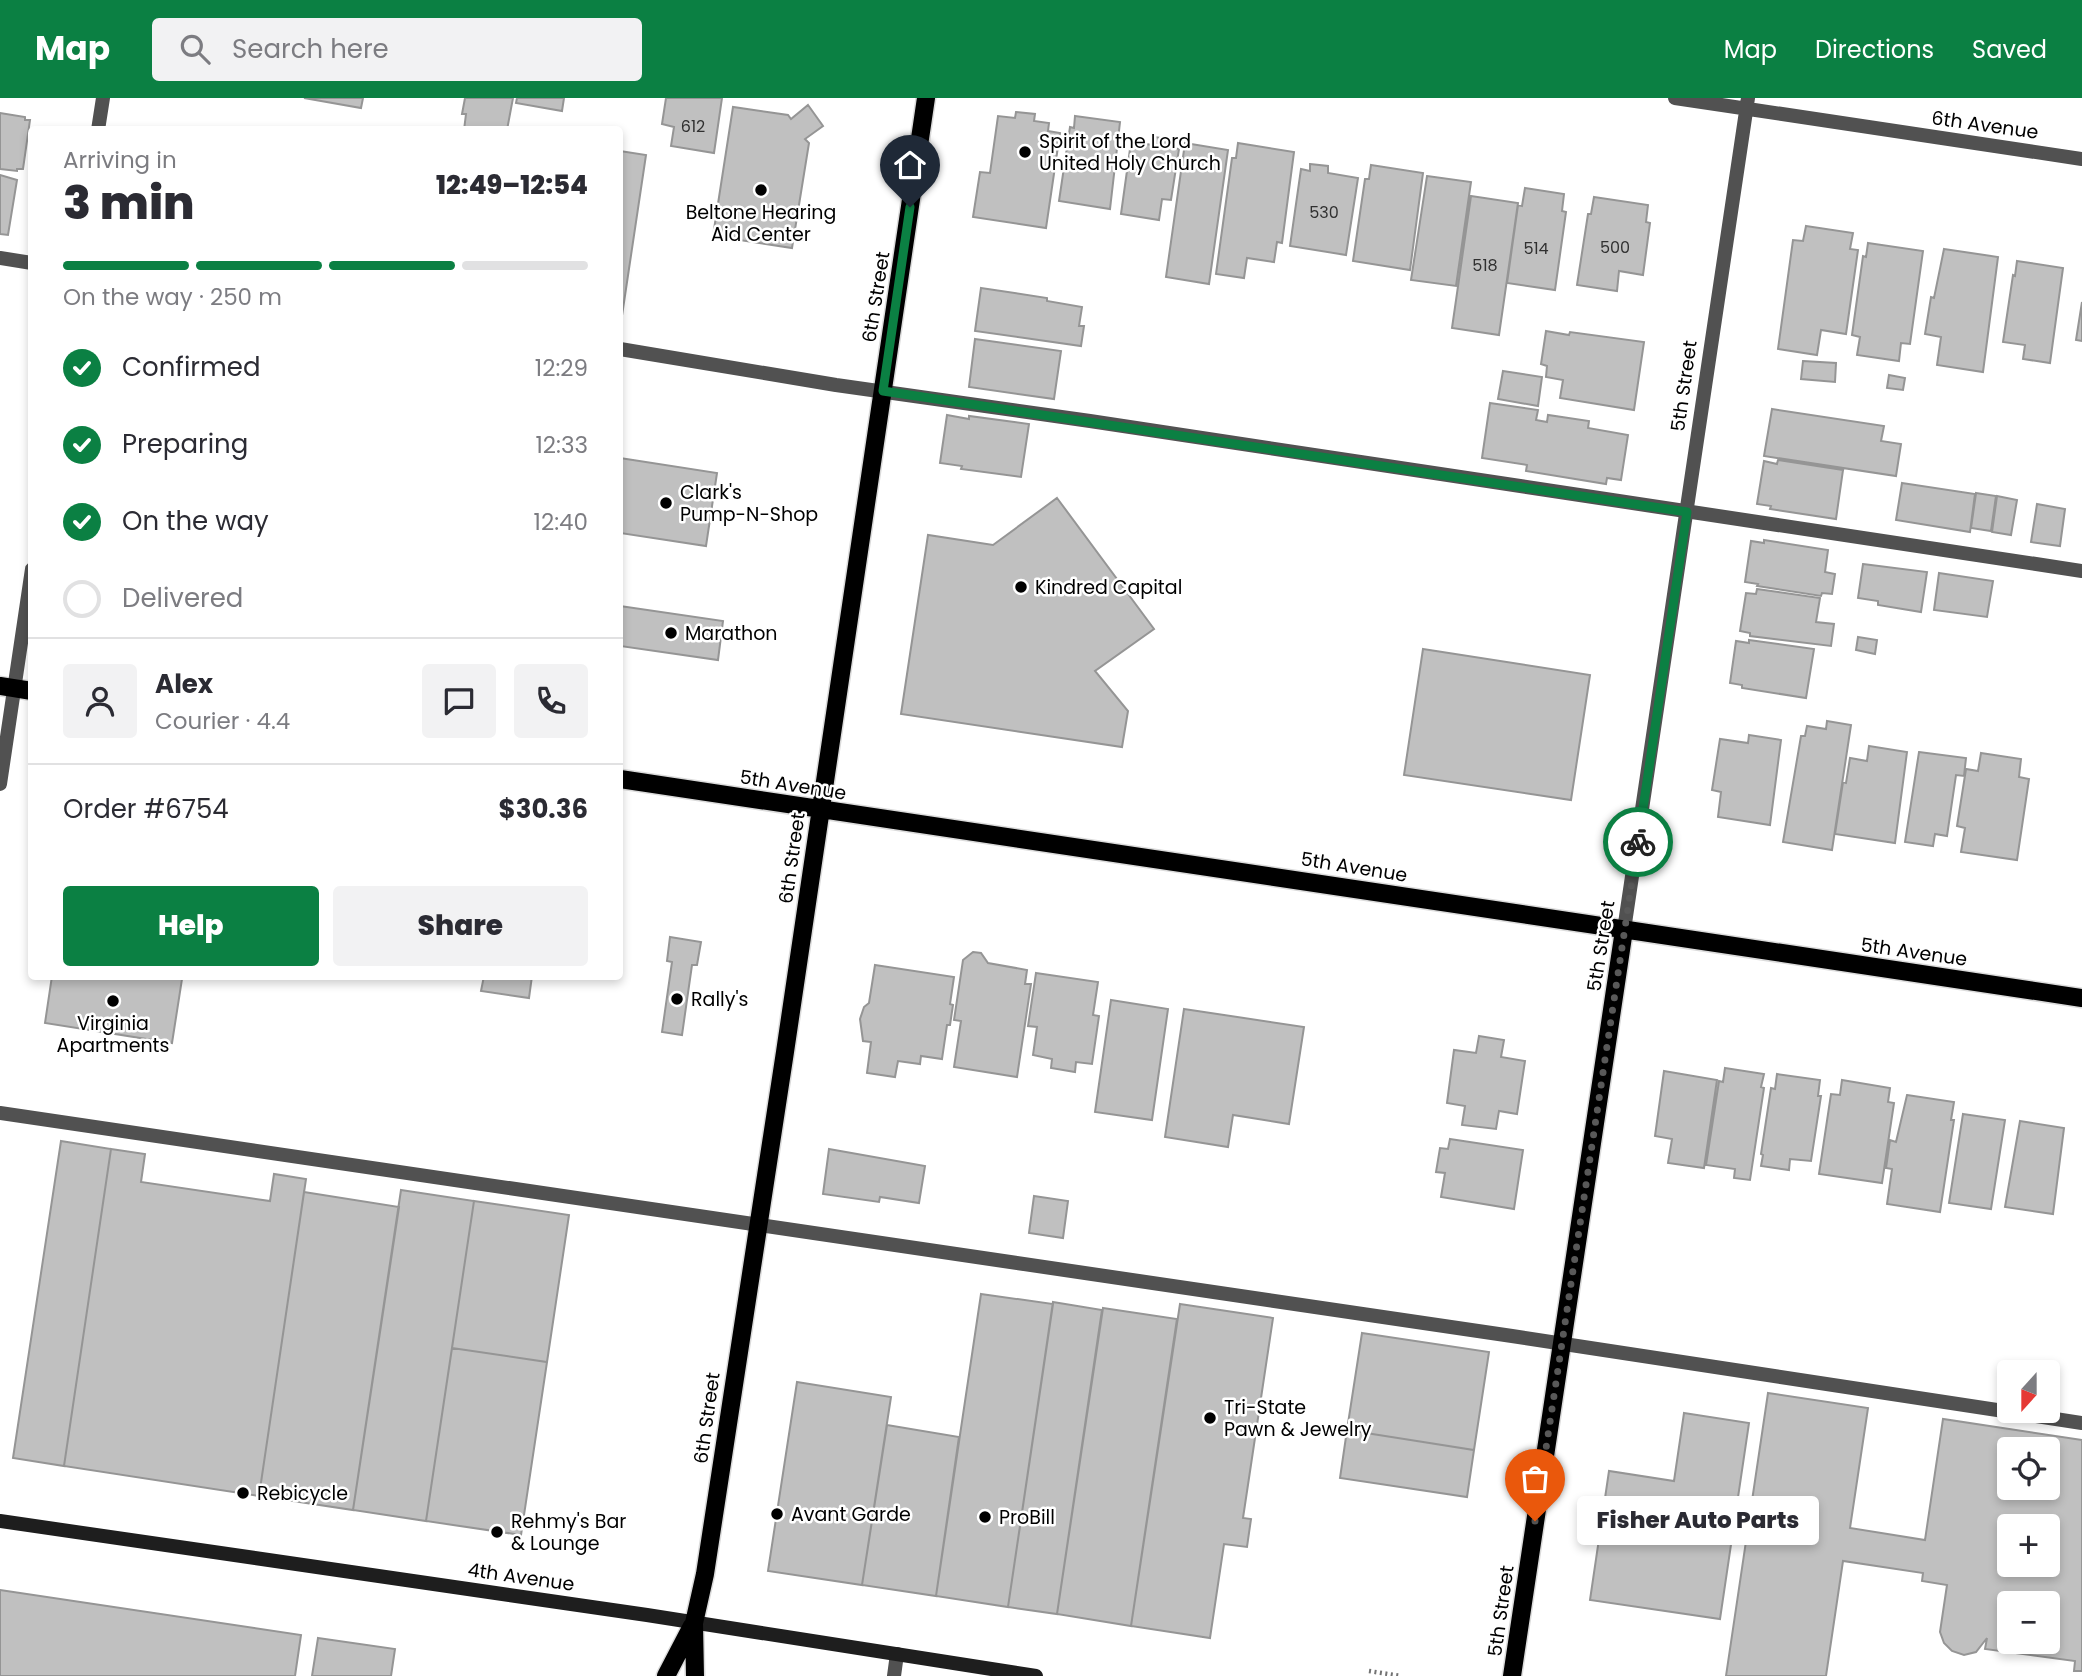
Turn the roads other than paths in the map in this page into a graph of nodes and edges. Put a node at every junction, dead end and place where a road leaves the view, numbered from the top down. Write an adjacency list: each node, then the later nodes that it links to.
1 (103, 98): 5 (street)
2 (926, 98): 10 (main road, 6th Street)
3 (1675, 98): 4 (street, 6th Avenue)
4 (1748, 104): 6 (street, 6th Avenue); 11 (street, 5th Street)
5 (99, 126)
6 (2082, 159)
7 (0, 258): 8 (street)
8 (28, 262)
9 (623, 349): 10 (street)
10 (883, 391): 11 (street); 17 (main road, 6th Street)
11 (1687, 512): 12 (street); 18 (street, 5th Street)
12 (2082, 571)
13 (28, 597): 14 (street)
14 (15, 689): 16 (street)
15 (623, 779): 17 (main road, 5th Avenue)
16 (0, 784)
17 (820, 810): 18 (main road, 5th Avenue); 21 (main road, 6th Street)
18 (1624, 930): 19 (main road, 5th Avenue); 22 (main road, 5th Street)
19 (2082, 998)
20 (0, 1112): 21 (street)
21 (757, 1224): 22 (street); 25 (main road, 6th Street)
22 (1562, 1344): 23 (street); 32 (main road, 5th Street)
23 (2082, 1423)
24 (0, 1521): 25 (street, 4th Avenue)
25 (694, 1623): 26 (street, 4th Avenue); 28 (main road); 29 (main road)
26 (897, 1654): 27 (street, 4th Avenue); 30 (street)
27 (998, 1673): 31 (street, 4th Avenue)
28 (666, 1676)
29 (695, 1676)
30 (894, 1676)
31 (1036, 1676)
32 (1512, 1676)

